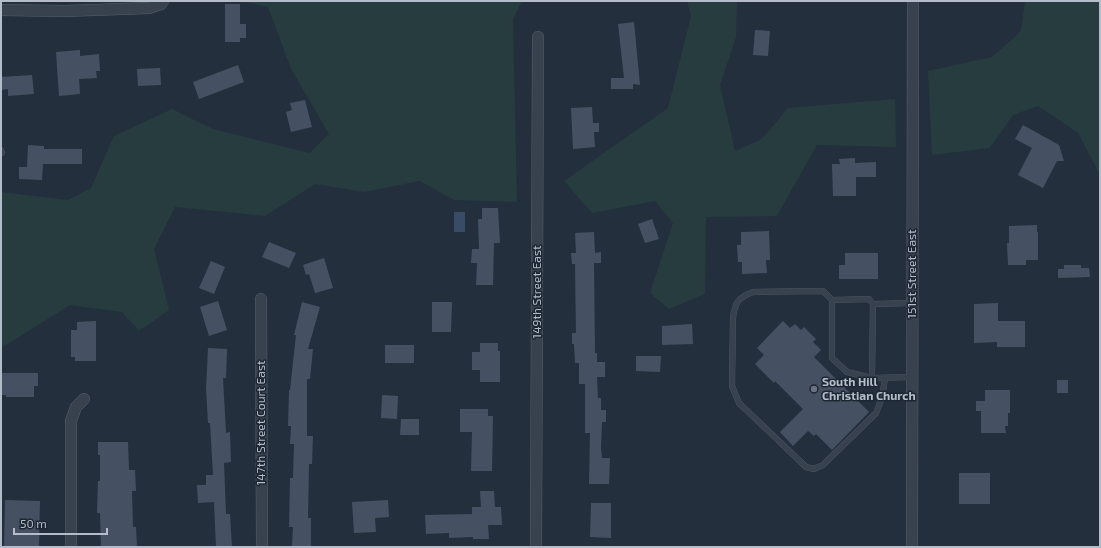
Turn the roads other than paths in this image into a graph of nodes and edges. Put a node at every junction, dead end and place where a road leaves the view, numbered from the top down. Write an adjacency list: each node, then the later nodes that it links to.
1 (913, 1): 7 (street, 151st Street East)
2 (162, 3): 3 (street)
3 (1, 10)
4 (538, 37): 15 (street, 149th Street East)
5 (261, 299): 14 (street, 147th Street Court East)
6 (832, 300): 8 (lane); 10 (lane); 11 (lane)
7 (912, 303): 8 (lane); 9 (street, 151st Street East)
8 (872, 304): 10 (lane)
9 (912, 377): 11 (lane); 16 (street, 151st Street East)
10 (872, 378): 11 (lane)
11 (885, 378)
12 (84, 399): 13 (street)
13 (71, 547)
14 (262, 547)
15 (536, 547)
16 (912, 547)

